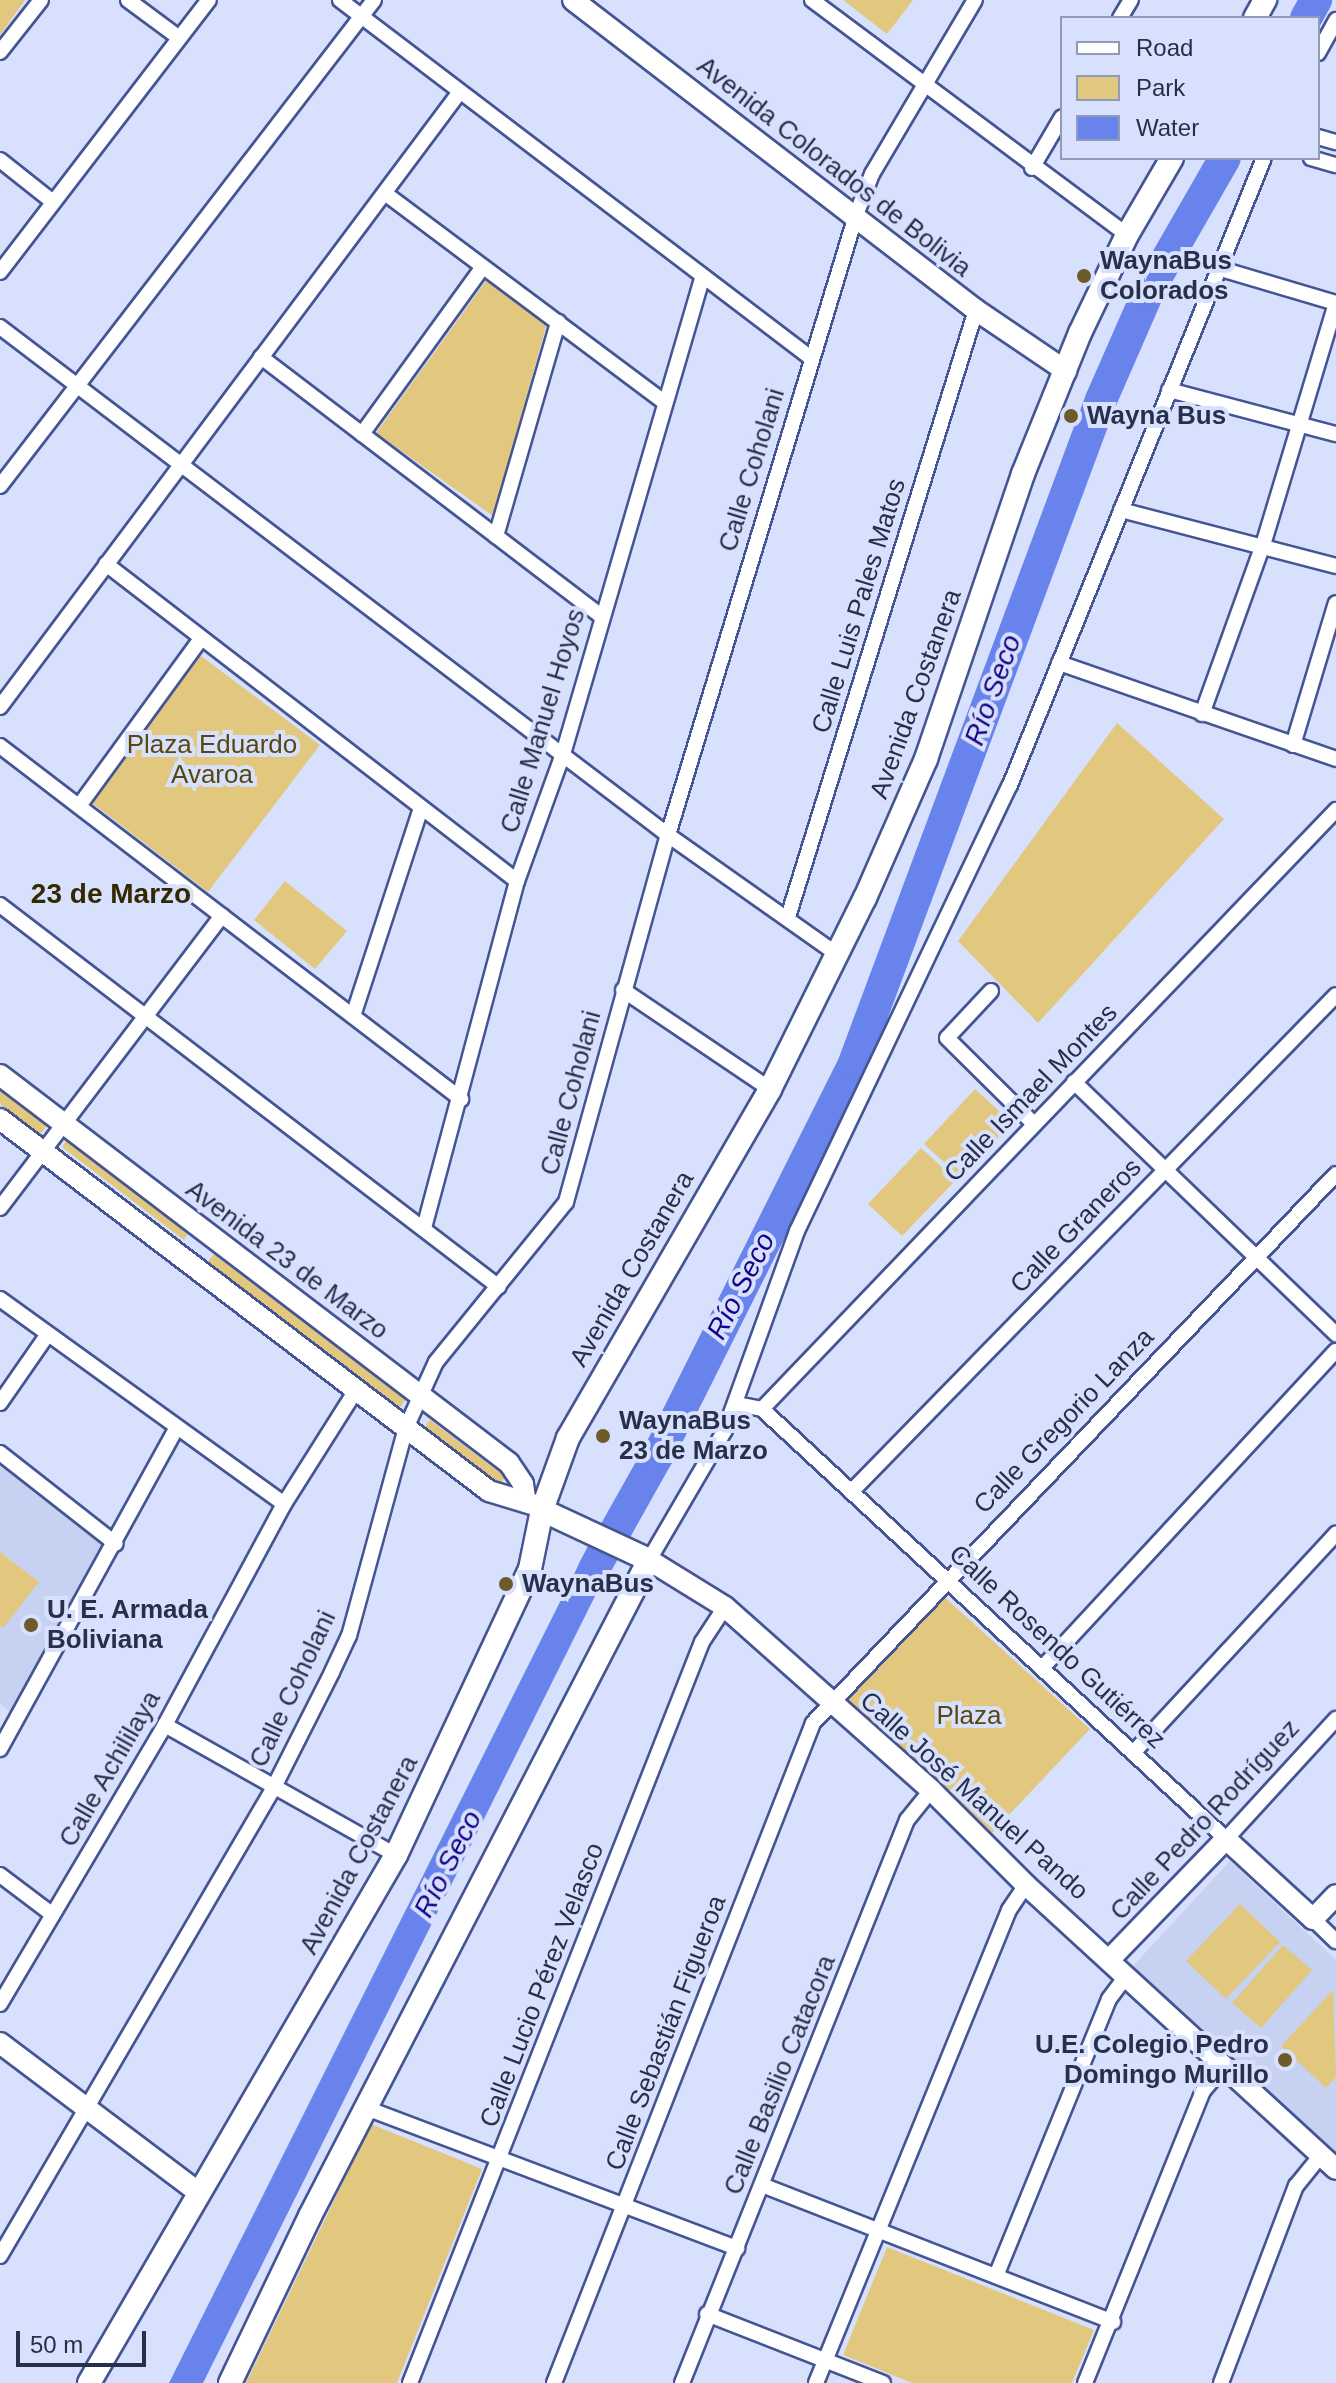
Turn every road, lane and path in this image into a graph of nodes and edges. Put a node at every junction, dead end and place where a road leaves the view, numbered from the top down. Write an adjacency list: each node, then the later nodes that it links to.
1 (41, 0): 13 (street)
2 (128, 0): 11 (street)
3 (209, 0): 11 (street)
4 (340, 0): 9 (street)
5 (374, 0): 9 (street)
6 (573, 0): 23 (street, Avenida Colorados de Bolivia)
7 (812, 0): 14 (street)
8 (975, 0): 14 (street, Calle Coholani)
9 (361, 15): 15 (street); 36 (street)
10 (1336, 20): 12 (street)
11 (178, 37): 22 (street)
12 (1320, 49)
13 (0, 52)
14 (924, 87): 20 (street); 23 (street, Calle Coholani)
15 (459, 93): 21 (street); 28 (street)
16 (1060, 120): 20 (street)
17 (0, 160): 22 (street)
18 (1171, 160): 24 (main road, Avenida Costanera)
19 (1263, 160): 26 (street)
20 (1032, 168): 24 (street)
21 (386, 194): 25 (street); 33 (street)
22 (53, 202): 27 (street)
23 (856, 215): 30 (street, Avenida Colorados de Bolivia); 34 (street, Calle Coholani)
24 (1127, 235): 35 (main road, Avenida Costanera)
25 (483, 267): 31 (street); 40 (street)
26 (1221, 269): 29 (street); 37 (street)
27 (0, 272)
28 (702, 278): 34 (street); 38 (street, Calle Manuel Hoyos)
29 (1336, 303): 39 (street)
30 (976, 310): 35 (street, Avenida Colorados de Bolivia); 66 (street, Calle Luis Pales Matos)
31 (558, 322): 38 (street); 45 (street)
32 (0, 327): 36 (street)
33 (261, 357): 40 (street); 42 (street)
34 (811, 358): 62 (street, Calle Coholani)
35 (1066, 371): 67 (main road, Avenida Costanera)
36 (76, 386): 42 (street); 43 (street)
37 (1169, 390): 39 (street); 44 (street)
38 (664, 402): 50 (street, Calle Manuel Hoyos)
39 (1299, 423): 41 (street); 46 (street)
40 (362, 434): 45 (street)
41 (1336, 434)
42 (179, 464): 47 (street); 57 (street)
43 (0, 486)
44 (1121, 510): 46 (street); 52 (street)
45 (496, 536): 50 (street)
46 (1263, 545): 48 (street); 54 (street)
47 (106, 564): 51 (street); 53 (street)
48 (1336, 566)
49 (1336, 603): 55 (street)
50 (600, 615): 57 (street, Calle Manuel Hoyos)
51 (200, 640): 59 (street); 60 (street)
52 (1059, 663): 54 (street); 96 (street)
53 (0, 707)
54 (1202, 714): 55 (street)
55 (1293, 745): 58 (street)
56 (0, 746): 59 (street)
57 (563, 754): 62 (street); 63 (street, Calle Manuel Hoyos)
58 (1336, 759)
59 (79, 806): 65 (street)
60 (421, 808): 63 (street); 71 (street)
61 (1336, 810): 74 (street, Calle Ismael Montes)
62 (668, 835): 66 (street); 68 (street, Calle Coholani)
63 (517, 881): 76 (street, Calle Manuel Hoyos)
64 (0, 905): 72 (street)
65 (222, 916): 71 (street); 72 (street)
66 (788, 917): 67 (street)
67 (837, 954): 75 (main road, Avenida Costanera)
68 (623, 990): 75 (street); 88 (street, Calle Coholani)
69 (991, 991): 79 (street)
70 (1336, 995): 81 (street, Calle Graneros)
71 (353, 1016): 76 (street)
72 (144, 1018): 78 (street); 84 (street)
73 (0, 1075): 78 (street, Avenida 23 de Marzo)
74 (1074, 1082): 79 (street, Calle Ismael Montes); 81 (street)
75 (770, 1089): 103 (main road, Avenida Costanera)
76 (461, 1099): 84 (street, Calle Manuel Hoyos)
77 (0, 1119): 80 (street)
78 (63, 1124): 80 (street); 85 (street, Avenida 23 de Marzo)
79 (1034, 1124): 97 (street, Calle Ismael Montes)
80 (42, 1151): 83 (street); 87 (street)
81 (1165, 1169): 86 (street); 101 (street, Calle Graneros)
82 (1336, 1174): 86 (street, Calle Gregorio Lanza)
83 (0, 1208)
84 (424, 1228): 88 (street)
85 (208, 1232): 87 (street); 94 (street, Avenida 23 de Marzo)
86 (1254, 1256): 91 (street); 107 (street, Calle Gregorio Lanza)
87 (185, 1259): 93 (street)
88 (499, 1287): 94 (street, Calle Coholani)
89 (0, 1299): 90 (street)
90 (48, 1334): 95 (street); 98 (street)
91 (1336, 1334)
92 (1336, 1351): 109 (street)
93 (356, 1390): 99 (street); 102 (street, Calle Achililaya)
94 (422, 1396): 99 (street, Calle Coholani); 103 (street, Avenida 23 de Marzo)
95 (0, 1403)
96 (737, 1404): 97 (street); 106 (street)
97 (762, 1409): 101 (street, Calle Rosendo Gutiérrez)
98 (177, 1427): 102 (street); 105 (street)
99 (406, 1428): 103 (street); 116 (street, Calle Coholani)
100 (0, 1453): 105 (street)
101 (851, 1492): 107 (street, Calle Rosendo Gutiérrez)
102 (284, 1504): 113 (street, Calle Achililaya)
103 (534, 1504): 106 (main road, Calle José Manuel Pando); 119 (main road, Avenida Costanera)
104 (1336, 1534): 115 (street)
105 (116, 1544): 112 (street)
106 (649, 1560): 108 (street, Calle José Manuel Pando); 132 (main road)
107 (946, 1580): 109 (street, Calle Rosendo Gutiérrez); 110 (street, Calle Gregorio Lanza)
108 (725, 1607): 110 (street, Calle José Manuel Pando); 133 (street, Calle Lucio Pérez Velasco)
109 (1042, 1668): 115 (street, Calle Rosendo Gutiérrez)
110 (829, 1703): 117 (street, Calle José Manuel Pando); 137 (street, Calle Sebastián Figueroa)
111 (1336, 1719): 118 (street, Calle Pedro Rodríguez)
112 (6, 1722): 114 (street)
113 (165, 1725): 116 (street); 123 (street, Calle Achililaya)
114 (0, 1749)
115 (1133, 1753): 118 (street, Calle Rosendo Gutiérrez)
116 (273, 1789): 119 (street); 131 (street, Calle Coholani)
117 (931, 1790): 121 (street, Calle José Manuel Pando); 135 (street, Calle Basilio Catacora)
118 (1226, 1839): 124 (street, Calle Rosendo Gutiérrez); 126 (street, Calle Pedro Rodríguez)
119 (396, 1855): 136 (main road, Avenida Costanera)
120 (0, 1875): 123 (street)
121 (1026, 1885): 126 (street, Calle José Manuel Pando); 138 (street)
122 (1336, 1895): 124 (street)
123 (53, 1915): 128 (street, Calle Achililaya)
124 (1313, 1919): 125 (street, Calle Rosendo Gutiérrez)
125 (1336, 1941)
126 (1111, 1958): 127 (street, Calle José Manuel Pando)
127 (1127, 1975): 130 (street, Calle José Manuel Pando); 141 (street)
128 (0, 2004)
129 (0, 2043): 131 (street)
130 (1224, 2066): 134 (street, Calle José Manuel Pando); 143 (street)
131 (88, 2107): 136 (street); 140 (street, Calle Coholani)
132 (366, 2108): 133 (street); 146 (main road)
133 (499, 2162): 137 (street); 147 (street, Calle Lucio Pérez Velasco)
134 (1329, 2162): 153 (street)
135 (762, 2185): 138 (street); 139 (street, Calle Basilio Catacora)
136 (199, 2193): 145 (main road, Avenida Costanera)
137 (623, 2209): 139 (street); 148 (street, Calle Sebastián Figueroa)
138 (877, 2230): 141 (street); 144 (street)
139 (737, 2248): 142 (street, Calle Basilio Catacora)
140 (0, 2256)
141 (996, 2276): 143 (street)
142 (707, 2314): 144 (street); 149 (street, Calle Basilio Catacora)
143 (1113, 2322): 152 (street)
144 (825, 2360): 150 (street); 151 (street)
145 (89, 2383)
146 (230, 2383)
147 (410, 2383)
148 (554, 2383)
149 (682, 2383)
150 (816, 2383)
151 (883, 2383)
152 (1085, 2383)
153 (1221, 2383)

